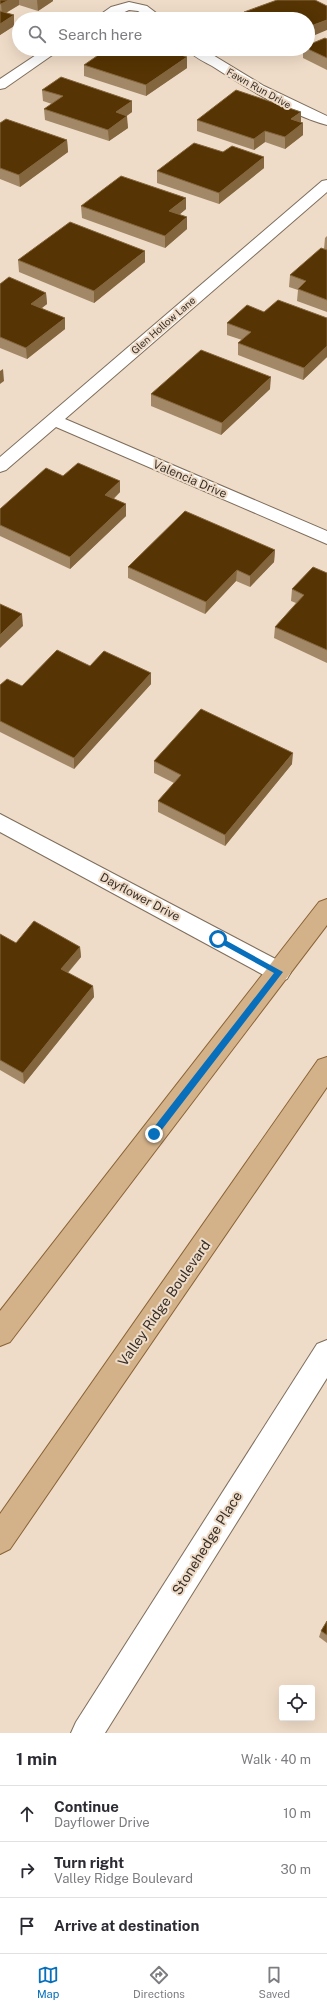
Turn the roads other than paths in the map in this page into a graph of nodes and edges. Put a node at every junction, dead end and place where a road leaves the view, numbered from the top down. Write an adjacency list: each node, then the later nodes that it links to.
1 (113, 12): 2 (street)
2 (150, 12)
3 (44, 56): 5 (street)
4 (205, 56): 6 (street, Fawn Run Drive)
5 (0, 85)
6 (327, 121)
7 (327, 184): 8 (street, Glen Hollow Lane)
8 (54, 420): 9 (street, Glen Hollow Lane); 10 (street, Valencia Drive)
9 (0, 466)
10 (327, 538)
11 (0, 822): 13 (street, Dayflower Drive)
12 (327, 908): 13 (main road)
13 (279, 972): 15 (main road)
14 (327, 1067): 17 (main road, Valley Ridge Boulevard)
15 (0, 1333)
16 (327, 1353): 18 (street, Stonehedge Place)
17 (0, 1539)
18 (87, 1733)

